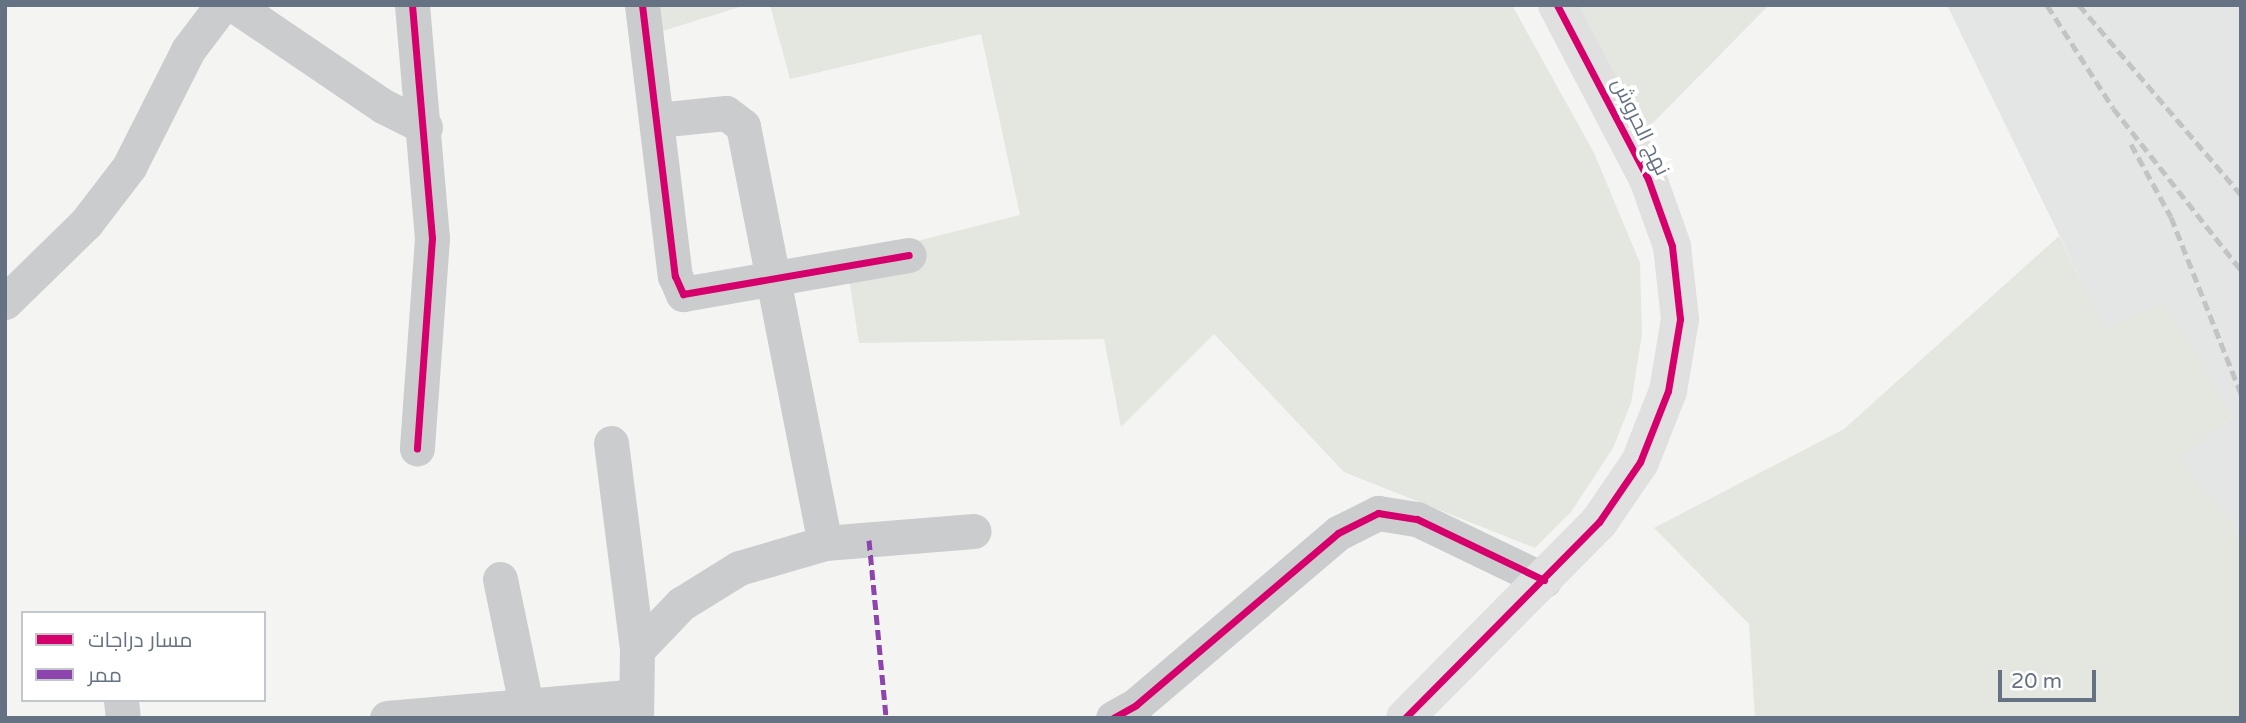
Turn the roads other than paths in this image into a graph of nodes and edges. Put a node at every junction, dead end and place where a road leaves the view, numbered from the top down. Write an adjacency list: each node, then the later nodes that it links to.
1 (222, 5): 10 (street)
2 (234, 5): 7 (street)
3 (412, 5): 7 (street)
4 (642, 5): 6 (street)
5 (1557, 5): 16 (street, نهج الحروش)
6 (657, 120): 9 (street); 9 (street)
7 (425, 127): 12 (street)
8 (909, 255): 9 (street)
9 (776, 277): 14 (street)
10 (5, 302)
11 (611, 443): 17 (street)
12 (417, 448)
13 (974, 531): 14 (street)
14 (825, 543): 17 (street)
15 (500, 579): 18 (street)
16 (1544, 580): 21 (street); 22 (street, نهج الحروش)
17 (636, 650): 19 (street)
18 (526, 705): 19 (street); 20 (street)
19 (636, 707)
20 (387, 718)
21 (1113, 718)
22 (1405, 718)

